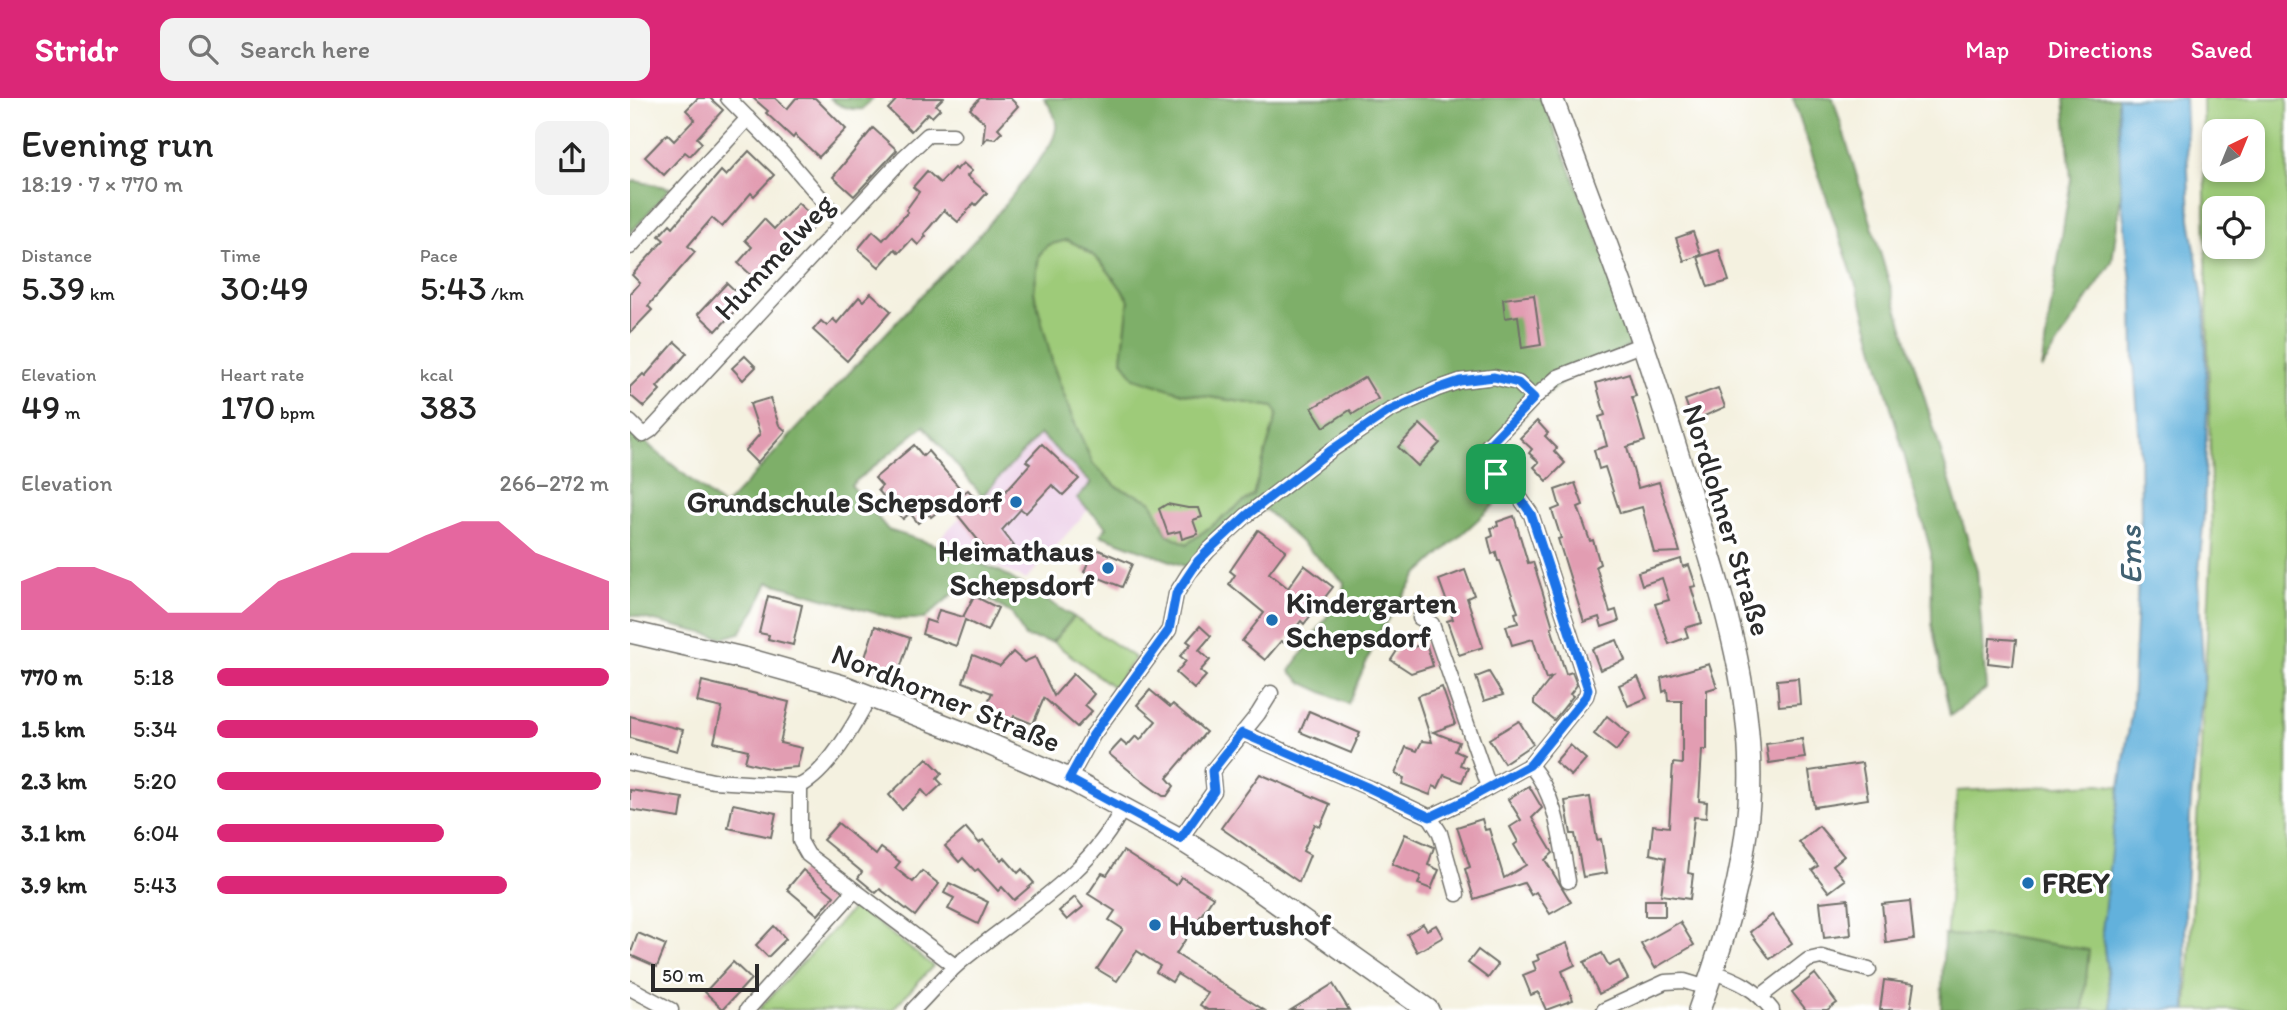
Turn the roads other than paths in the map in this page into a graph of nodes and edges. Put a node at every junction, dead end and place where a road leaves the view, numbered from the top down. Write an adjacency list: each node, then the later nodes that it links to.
1 (728, 98): 3 (street)
2 (1552, 98): 7 (street, Nordlohner Straße)
3 (748, 118): 5 (street); 6 (street)
4 (953, 135): 5 (street, Hummelweg)
5 (842, 223): 9 (street, Hummelweg)
6 (630, 247)
7 (1643, 344): 8 (street); 28 (street, Nordlohner Straße)
8 (1534, 398): 16 (street); 17 (street)
9 (630, 422)
10 (1420, 618): 19 (street)
11 (630, 632): 13 (street, Nordhorner Straße)
12 (1271, 693): 14 (street)
13 (870, 695): 17 (street, Nordhorner Straße); 18 (street)
14 (1242, 733): 21 (street); 22 (street)
15 (630, 763): 18 (street)
16 (1530, 765): 19 (street); 23 (street)
17 (1069, 779): 20 (street, Nordhorner Straße)
18 (800, 786): 24 (street)
19 (1489, 787): 21 (street)
20 (1124, 807): 22 (street, Nordhorner Straße); 26 (street)
21 (1430, 817): 25 (street)
22 (1180, 839): 34 (street, Nordhorner Straße)
23 (1569, 881)
24 (854, 891): 26 (street); 32 (street)
25 (1457, 894)
26 (955, 966): 33 (street)
27 (1869, 970): 30 (street)
28 (1710, 980): 30 (street); 35 (street); 36 (street, Nordlohner Straße)
29 (630, 988): 31 (street)
30 (1761, 996): 37 (street)
31 (671, 1010)
32 (747, 1010)
33 (913, 1010)
34 (1429, 1010)
35 (1604, 1010)
36 (1699, 1010)
37 (1772, 1010)

